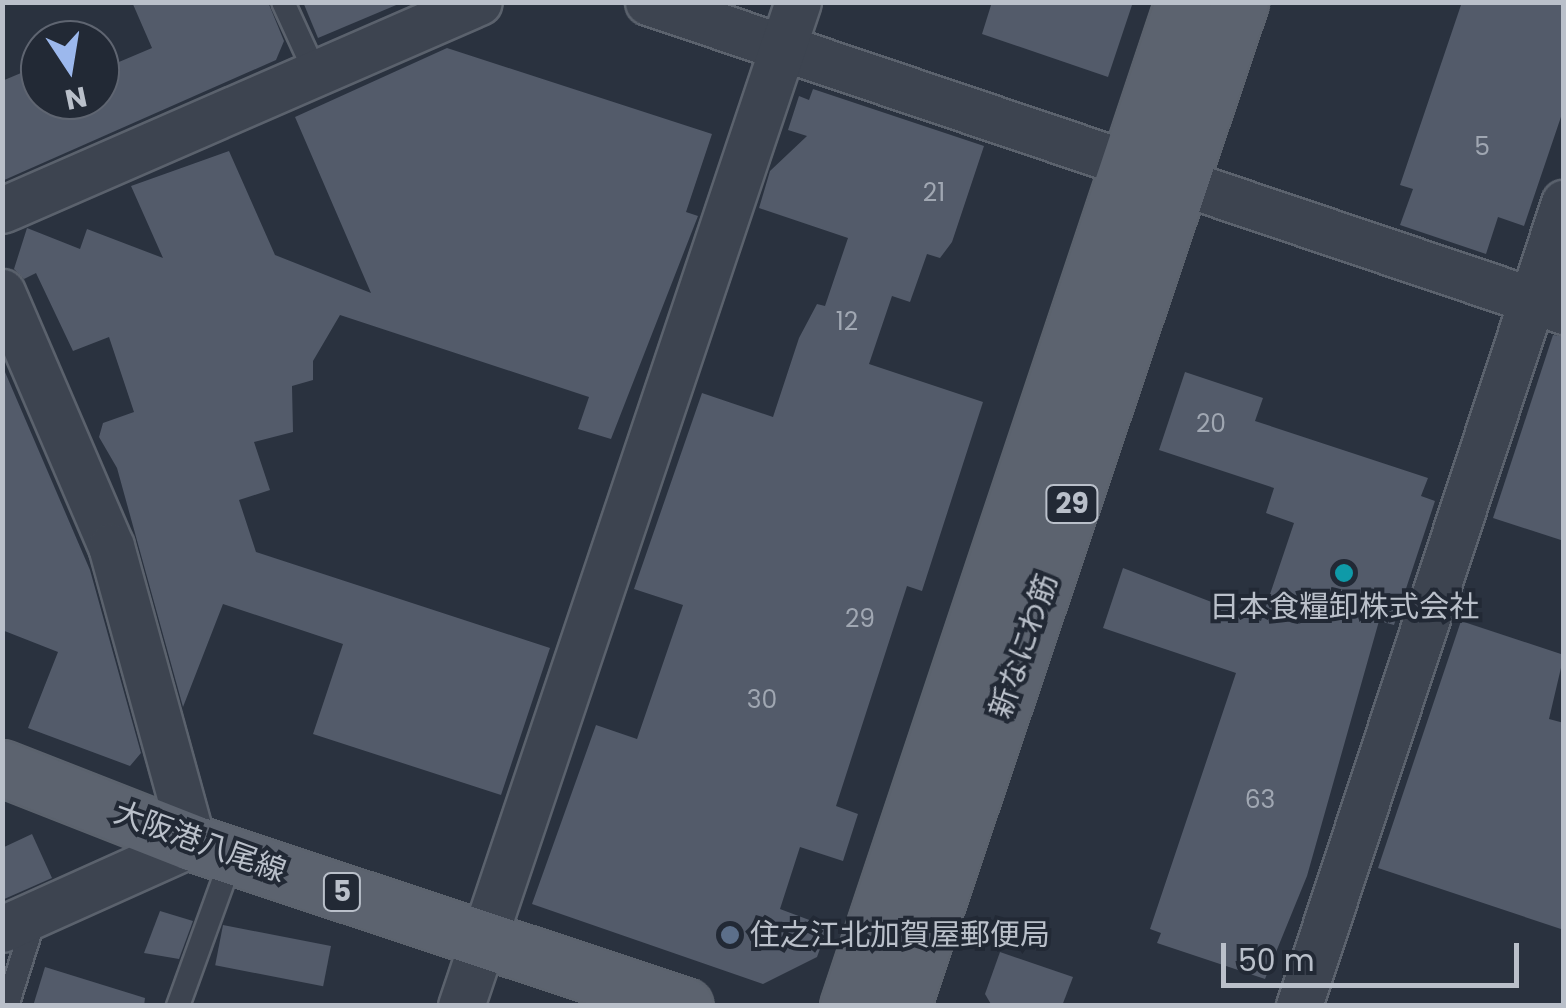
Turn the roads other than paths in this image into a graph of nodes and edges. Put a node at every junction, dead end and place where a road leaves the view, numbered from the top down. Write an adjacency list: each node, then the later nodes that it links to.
1 (283, 2): 8 (lane)
2 (480, 2): 8 (street)
3 (648, 2): 7 (street)
4 (798, 2): 7 (street)
5 (1183, 2): 9 (main road, 新なにわ筋 / 29)
6 (1240, 2): 10 (main road, 新なにわ筋 / 29)
7 (783, 48): 9 (street); 18 (street)
8 (315, 72): 12 (street)
9 (1130, 164): 10 (street); 23 (main road, 新なにわ筋 / 29)
10 (1181, 182): 14 (street); 24 (main road, 新なにわ筋 / 29)
11 (1564, 202): 14 (street)
12 (2, 210)
13 (2, 292): 16 (street)
14 (1547, 306): 25 (street)
15 (2, 768): 16 (main road, 大阪港八尾線 / 5)
16 (213, 848): 17 (street); 18 (main road, 大阪港八尾線 / 5); 20 (lane)
17 (19, 922): 19 (lane)
18 (482, 942): 21 (street); 22 (main road, 大阪港八尾線 / 5)
19 (7, 1006)
20 (178, 1006)
21 (462, 1006)
22 (684, 1006)
23 (848, 1006)
24 (902, 1006)
25 (1299, 1006)

